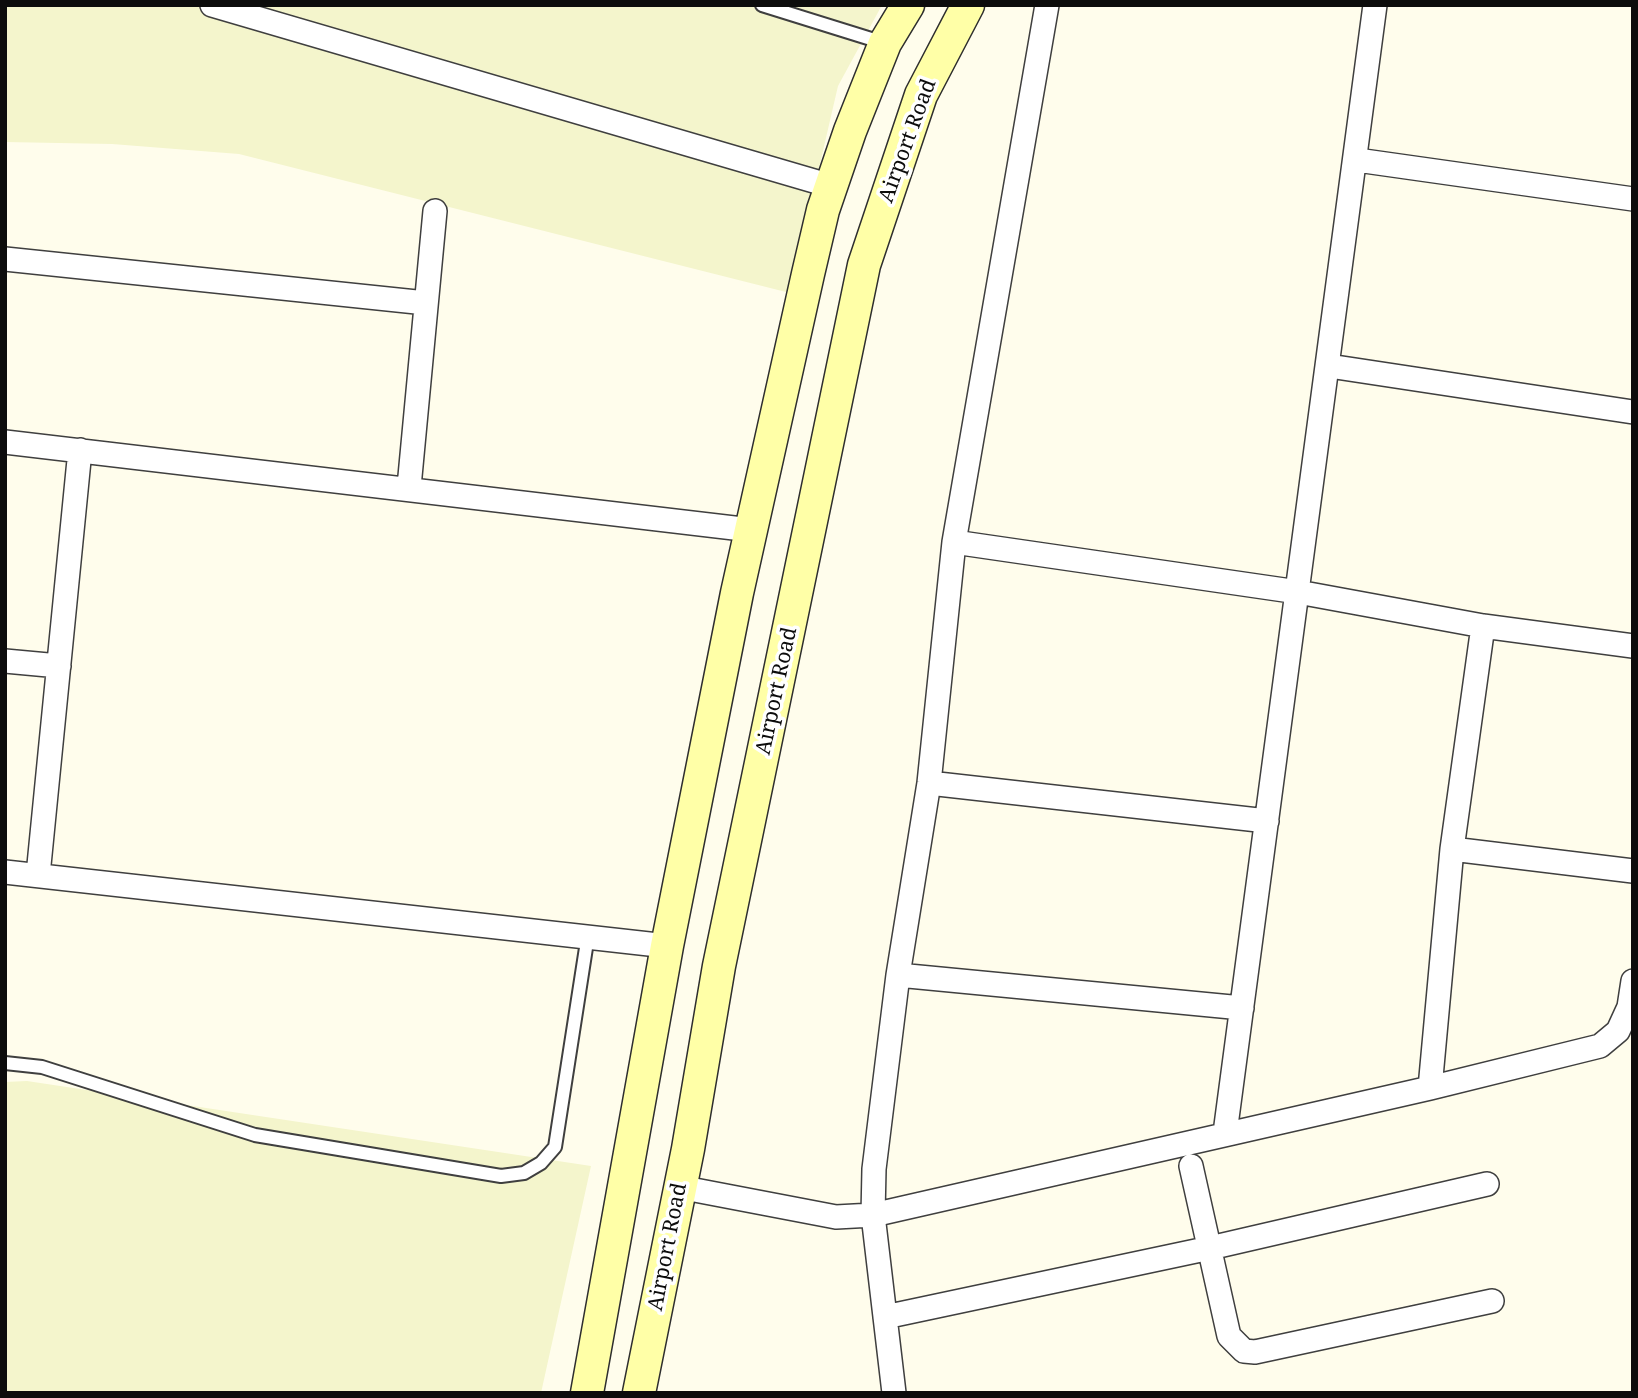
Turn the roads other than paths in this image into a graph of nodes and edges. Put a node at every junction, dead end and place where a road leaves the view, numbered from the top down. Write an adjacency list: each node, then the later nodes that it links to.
1 (212, 5): 9 (street)
2 (762, 5): 7 (lane)
3 (908, 5): 7 (main road)
4 (968, 5): 42 (main road, Airport Road)
5 (1047, 5): 20 (street)
6 (1375, 5): 8 (street)
7 (885, 43): 9 (main road)
8 (1357, 160): 10 (street); 14 (street)
9 (831, 186): 19 (main road)
10 (1633, 199)
11 (435, 211): 13 (street)
12 (5, 259): 13 (street)
13 (426, 303): 18 (street)
14 (1329, 366): 15 (street); 21 (street)
15 (1633, 412)
16 (5, 442): 17 (street)
17 (80, 450): 18 (street); 25 (street)
18 (409, 487): 19 (street)
19 (751, 530): 33 (main road)
20 (954, 542): 21 (street); 26 (street)
21 (1298, 592): 22 (street); 27 (street)
22 (1483, 626): 23 (street); 28 (street)
23 (1633, 646)
24 (5, 662): 25 (street)
25 (59, 666): 31 (street)
26 (929, 783): 27 (street); 34 (street)
27 (1267, 821): 36 (street)
28 (1451, 849): 29 (street); 38 (street)
29 (1633, 871)
30 (5, 872): 31 (street)
31 (38, 875): 32 (street)
32 (588, 935): 33 (street); 37 (lane)
33 (667, 946): 47 (main road)
34 (898, 975): 36 (street); 43 (street)
35 (1633, 981): 38 (street)
36 (1242, 1008): 39 (street)
37 (5, 1063)
38 (1430, 1088): 39 (street)
39 (1225, 1133): 43 (street)
40 (1191, 1166): 44 (street)
41 (1487, 1184): 44 (street)
42 (679, 1187): 43 (street); 48 (main road, Airport Road)
43 (873, 1215): 46 (street)
44 (1210, 1248): 45 (street); 46 (street)
45 (1492, 1301)
46 (885, 1317): 49 (street)
47 (587, 1393)
48 (639, 1393)
49 (894, 1393)

